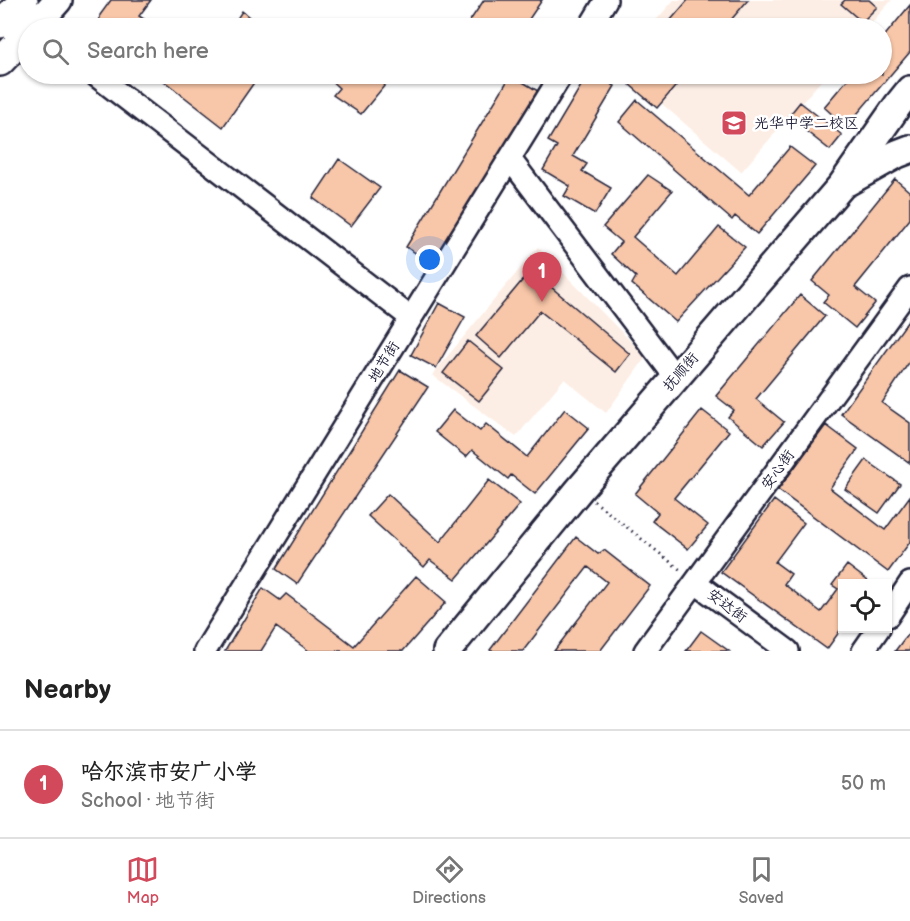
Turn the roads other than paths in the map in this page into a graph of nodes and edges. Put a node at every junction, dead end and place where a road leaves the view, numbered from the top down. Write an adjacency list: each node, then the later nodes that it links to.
1 (24, 0): 6 (main road)
2 (58, 0): 4 (main road)
3 (606, 0): 5 (street)
4 (42, 18)
5 (595, 18)
6 (0, 24)
7 (18, 44): 8 (main road)
8 (0, 62)
9 (107, 84): 16 (street)
10 (556, 84): 13 (street, 地节街)
11 (910, 90): 14 (main road, 抚顺街)
12 (910, 149): 14 (main road)
13 (510, 159): 16 (street, 地节街); 17 (street)
14 (842, 185): 17 (main road, 抚顺街)
15 (910, 288): 18 (street, 安心街)
16 (411, 318): 22 (street, 地节街)
17 (676, 378): 23 (main road, 抚顺街)
18 (696, 583): 24 (street, 安心街); 25 (street, 安达街)
19 (910, 583): 20 (street)
20 (892, 610)
21 (876, 633): 26 (street)
22 (205, 651)
23 (447, 651)
24 (645, 651)
25 (788, 651)
26 (863, 651)

